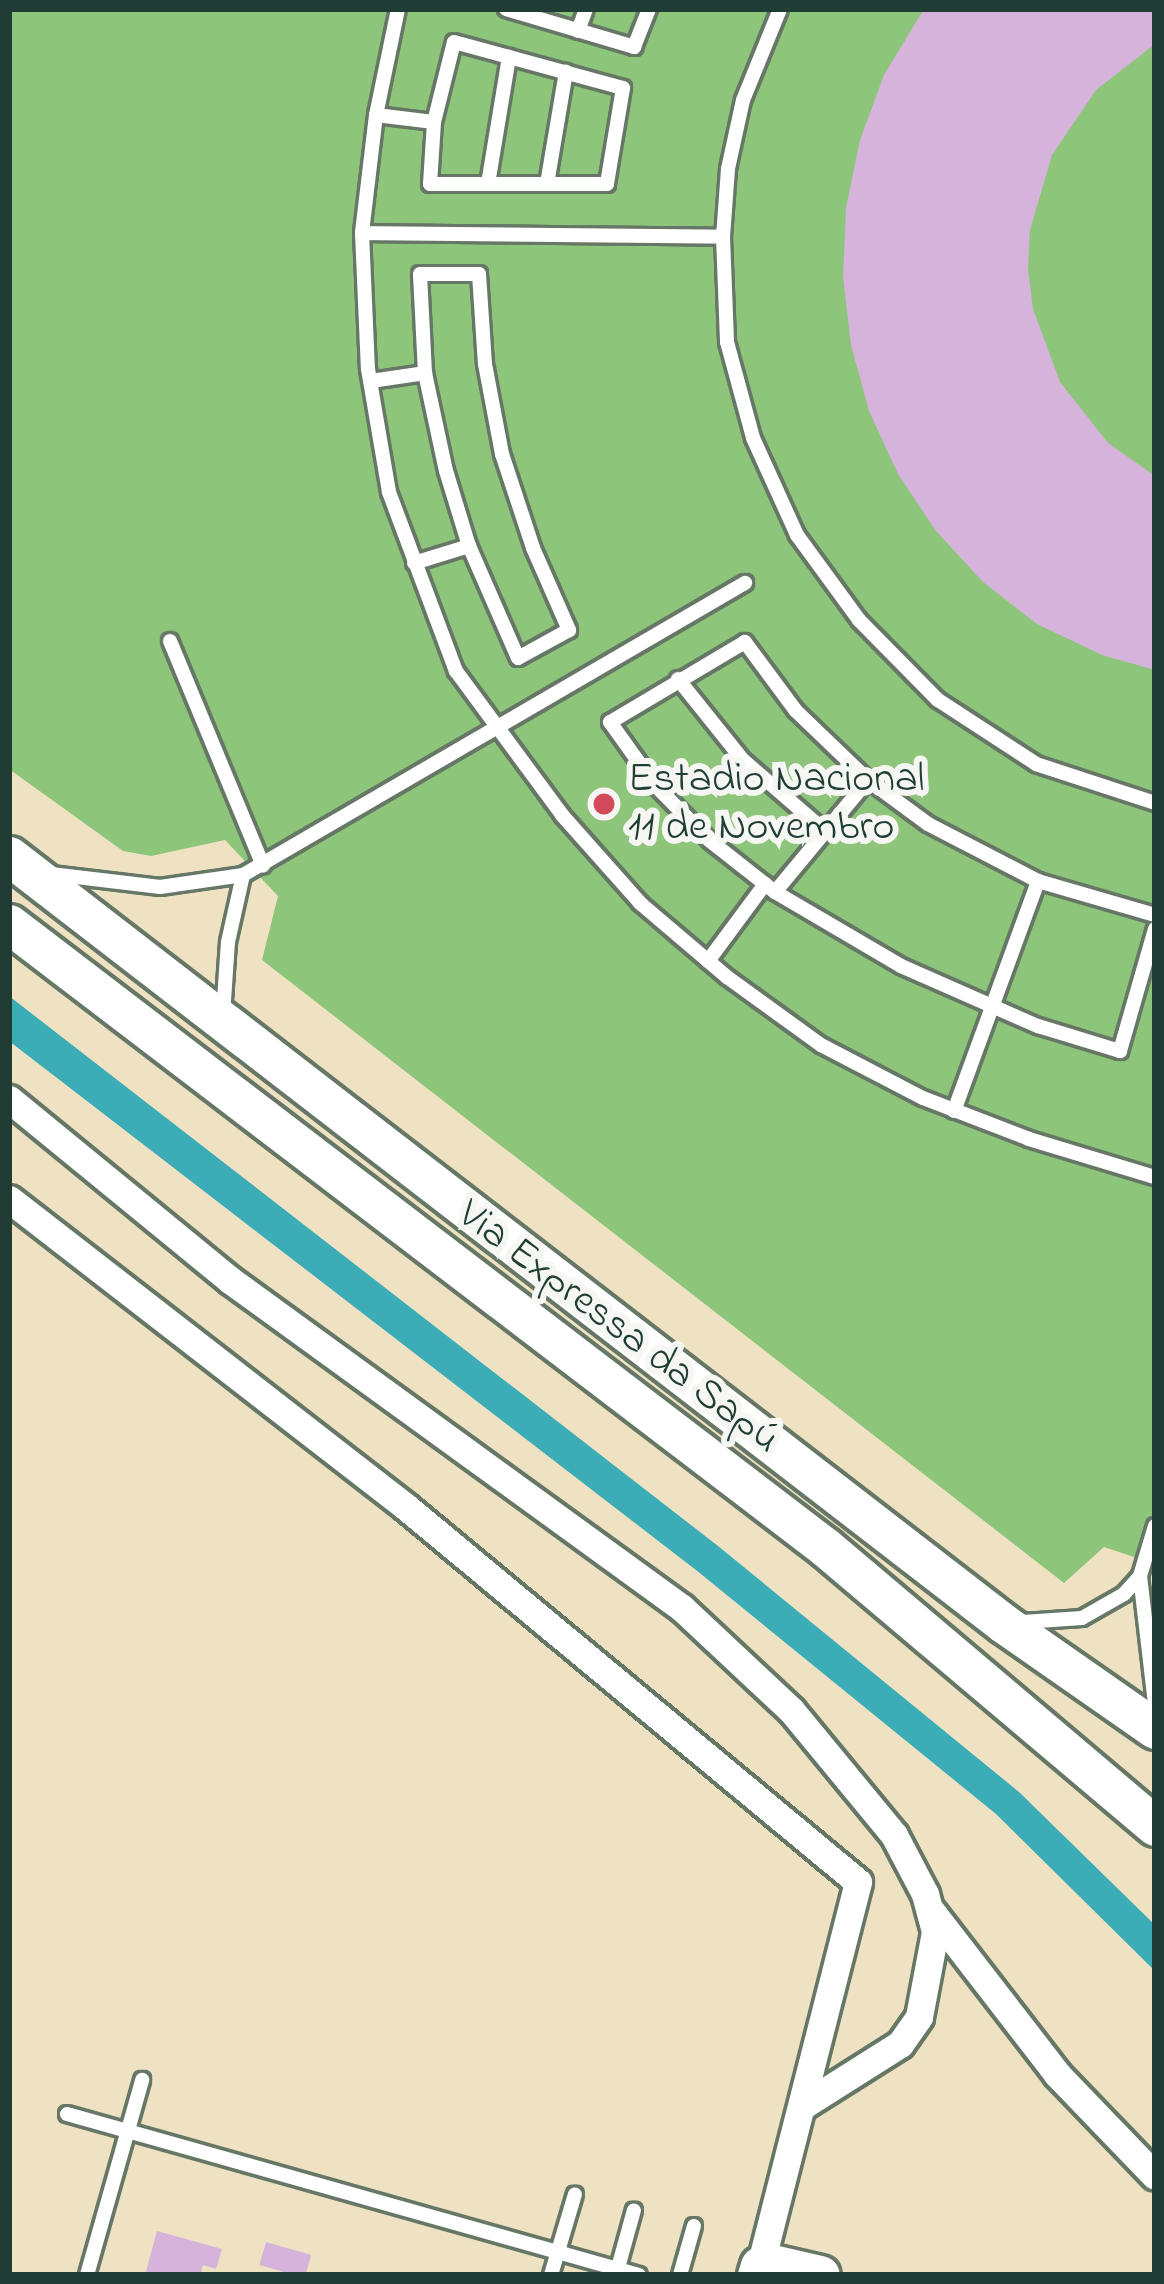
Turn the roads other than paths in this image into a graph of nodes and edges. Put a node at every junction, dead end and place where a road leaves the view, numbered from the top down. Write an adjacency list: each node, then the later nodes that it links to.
1 (398, 9): 9 (lane)
2 (586, 9): 6 (lane)
3 (649, 9): 6 (lane)
4 (780, 9): 14 (lane)
5 (516, 10): 6 (lane)
6 (578, 31)
7 (509, 57): 8 (lane); 10 (lane); 11 (lane)
8 (566, 72): 12 (lane); 12 (lane)
9 (376, 115): 10 (lane); 13 (lane)
10 (434, 122): 11 (lane)
11 (488, 184): 12 (lane)
12 (547, 184)
13 (362, 233): 14 (lane); 16 (lane)
14 (723, 237): 24 (lane)
15 (424, 373): 16 (lane); 17 (lane); 17 (lane)
16 (371, 381): 18 (lane)
17 (469, 546): 18 (lane)
18 (414, 563): 22 (lane)
19 (745, 583): 22 (lane)
20 (170, 641): 27 (lane)
21 (678, 680): 23 (lane); 25 (lane); 30 (lane)
22 (494, 725): 27 (lane); 34 (lane)
23 (868, 780): 25 (lane); 29 (lane)
24 (1155, 803)
25 (825, 831): 30 (lane)
26 (19, 864): 28 (lane); 36 (main road, Via Expressa da Sapú)
27 (263, 866): 28 (lane)
28 (243, 875): 36 (lane)
29 (1038, 881): 31 (lane); 35 (lane)
30 (770, 888): 34 (lane); 35 (lane)
31 (1155, 915)
32 (9, 924): 46 (main road, Via Expressa da Sapú)
33 (1155, 929): 35 (lane)
34 (708, 962): 38 (lane)
35 (992, 1007): 38 (lane)
36 (223, 1020): 43 (main road, Via Expressa da Sapú)
37 (9, 1099): 47 (street)
38 (954, 1111): 39 (lane)
39 (1155, 1178)
40 (9, 1199): 49 (street)
41 (1155, 1526): 42 (lane)
42 (1140, 1576): 43 (lane); 44 (lane)
43 (1003, 1623): 45 (main road, Via Expressa da Sapú)
44 (1155, 1703)
45 (1155, 1729)
46 (1155, 1826)
47 (932, 1912): 49 (street); 52 (street)
48 (142, 2080): 51 (lane)
49 (802, 2106): 57 (street)
50 (67, 2114): 51 (lane)
51 (127, 2132): 56 (lane); 59 (lane)
52 (1155, 2176)
53 (574, 2194): 56 (lane)
54 (634, 2210): 58 (lane)
55 (694, 2227): 62 (lane)
56 (557, 2253): 58 (lane); 60 (lane)
57 (759, 2270): 63 (main road)
58 (616, 2272): 61 (lane)
59 (86, 2275)
60 (551, 2275)
61 (639, 2275)
62 (680, 2275)
63 (820, 2275)

